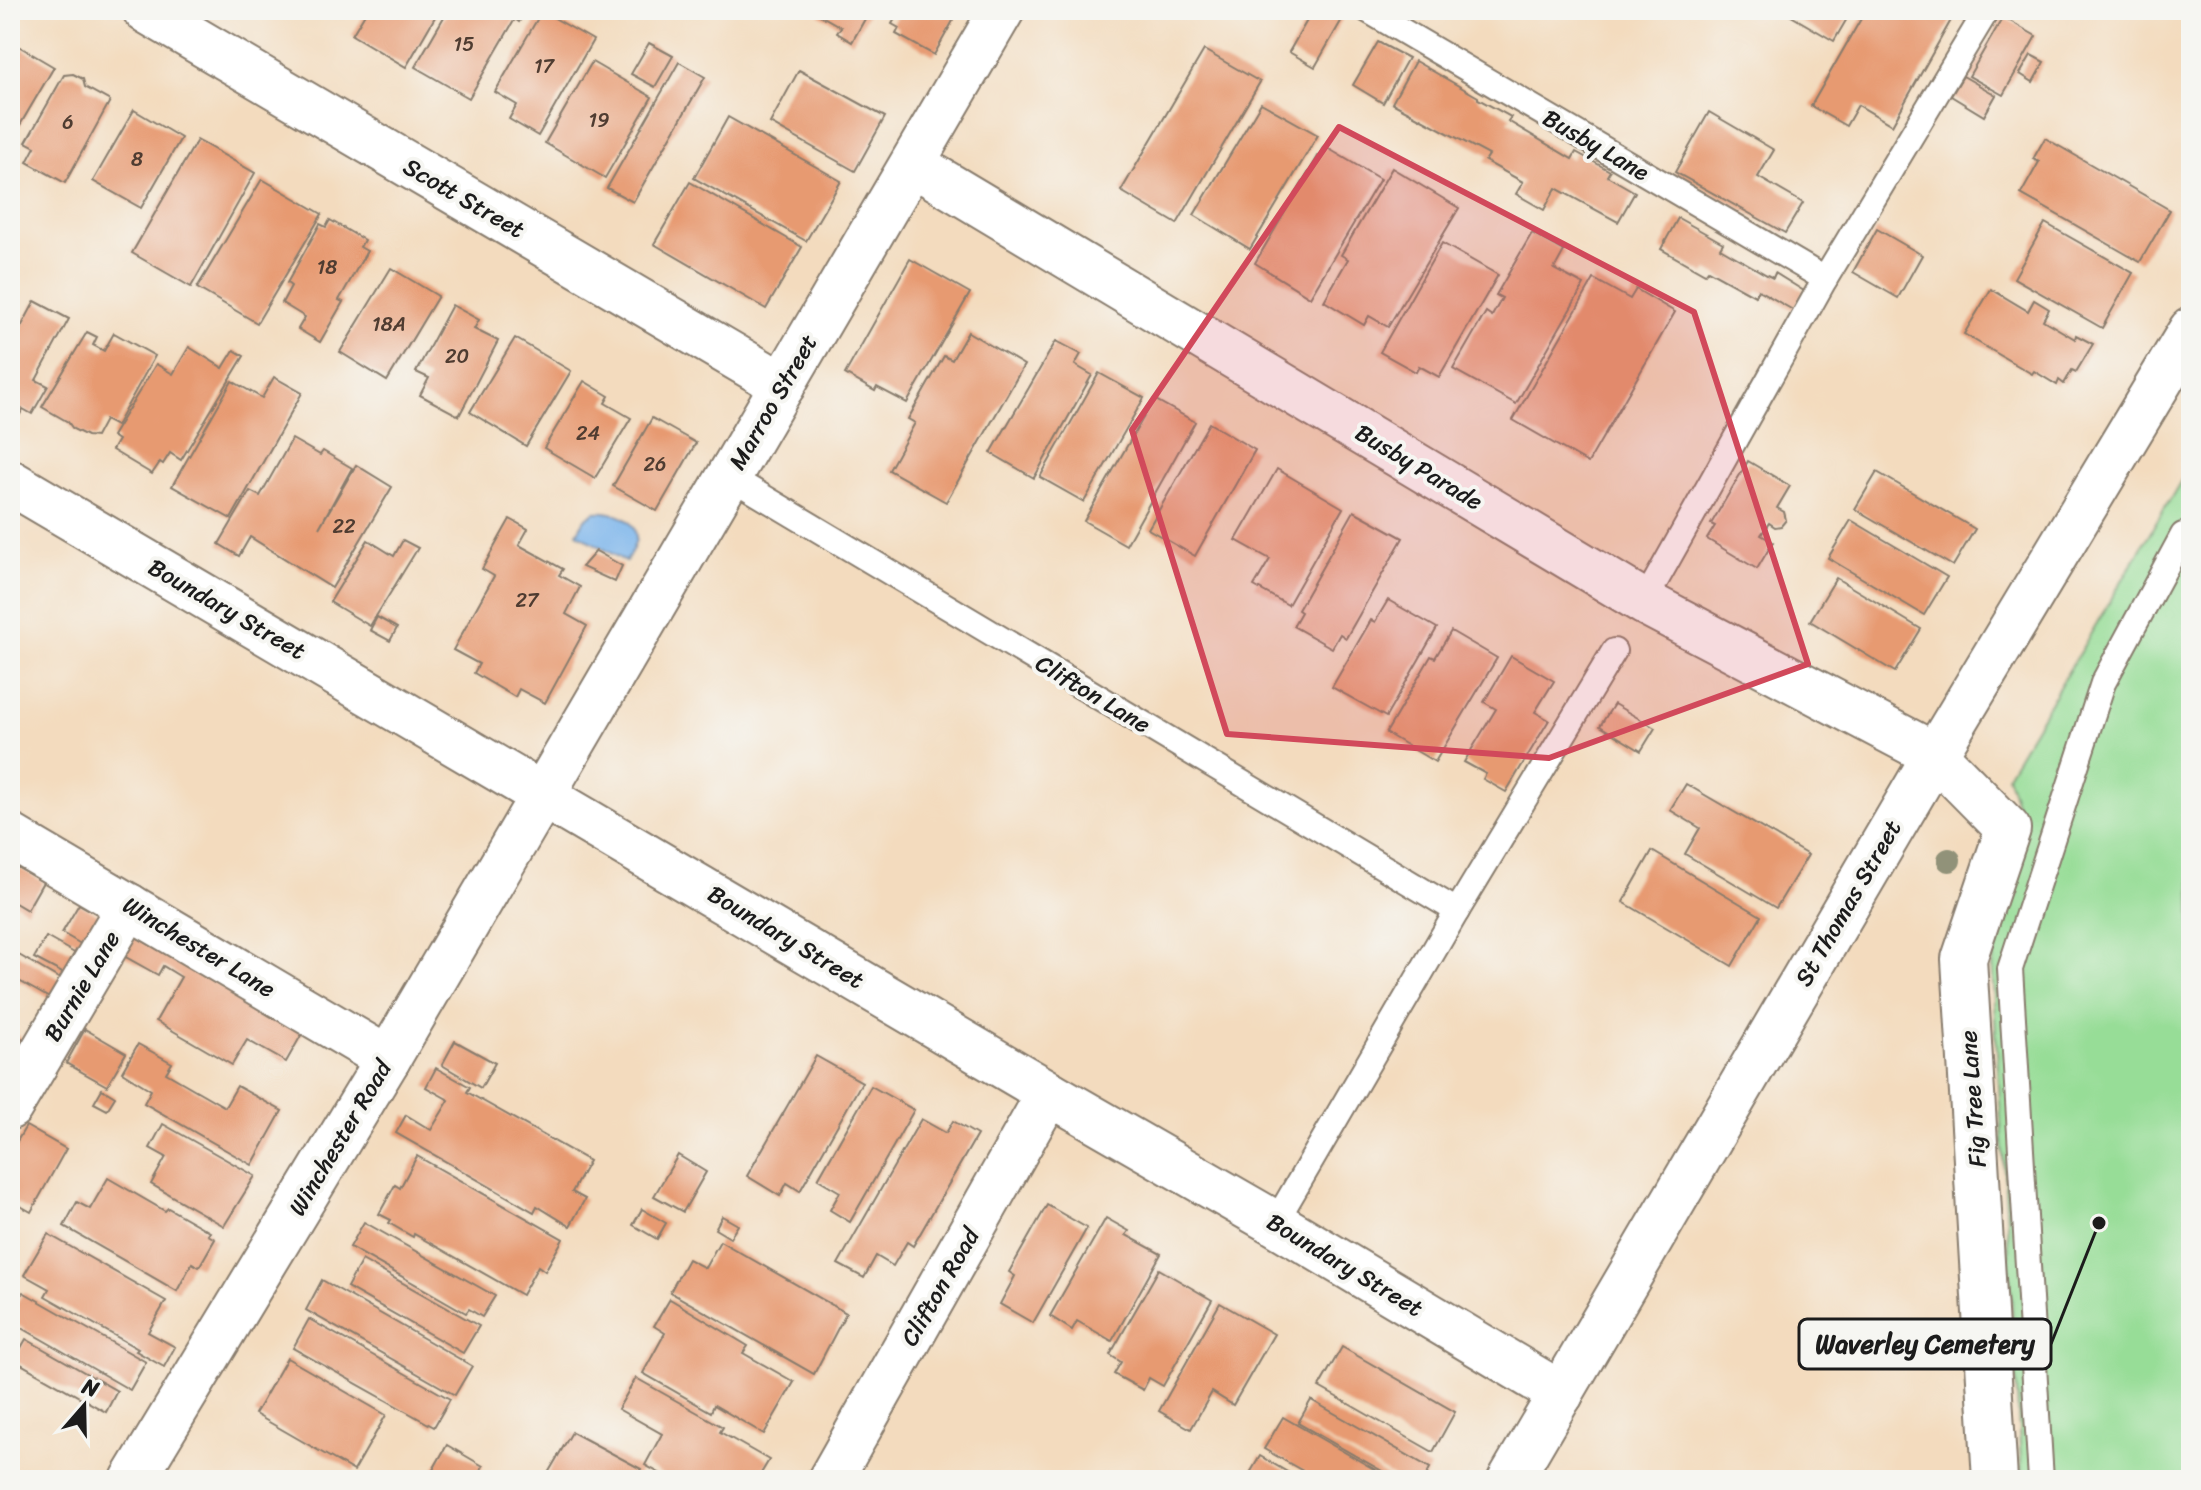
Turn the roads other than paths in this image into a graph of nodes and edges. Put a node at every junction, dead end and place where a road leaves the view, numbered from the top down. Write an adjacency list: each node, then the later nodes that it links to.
1 (145, 10): 8 (street, Scott Street)
2 (1002, 10): 5 (street, Marroo Street)
3 (1367, 10): 6 (lane, Busby Lane)
4 (1987, 10): 6 (lane)
5 (913, 164): 8 (street, Marroo Street); 12 (street, Busby Parade)
6 (1825, 279): 12 (lane)
7 (2191, 330): 14 (street, St Thomas Street)
8 (783, 385): 9 (street, Marroo Street)
9 (730, 477): 15 (street, Marroo Street); 18 (lane, Clifton Lane)
10 (10, 482): 15 (street, Boundary Street)
11 (2191, 540): 28 (lane)
12 (1644, 602): 14 (street, Busby Parade)
13 (1614, 651): 18 (lane)
14 (1935, 755): 23 (street, St Thomas Street); 27 (street, Fig Tree Lane)
15 (544, 794): 19 (street, Winchester Road); 20 (street, Boundary Street)
16 (10, 836): 17 (street, Winchester Lane)
17 (129, 906): 19 (street, Winchester Lane); 21 (street, Burnie Lane)
18 (1457, 911): 22 (lane)
19 (388, 1059): 24 (street, Winchester Road)
20 (1049, 1093): 22 (street, Boundary Street); 25 (street, Clifton Road)
21 (10, 1107)
22 (1275, 1223): 23 (street, Boundary Street)
23 (1561, 1394): 26 (street, St Thomas Street)
24 (133, 1480)
25 (830, 1480)
26 (1510, 1480)
27 (1995, 1480)
28 (2041, 1480)

